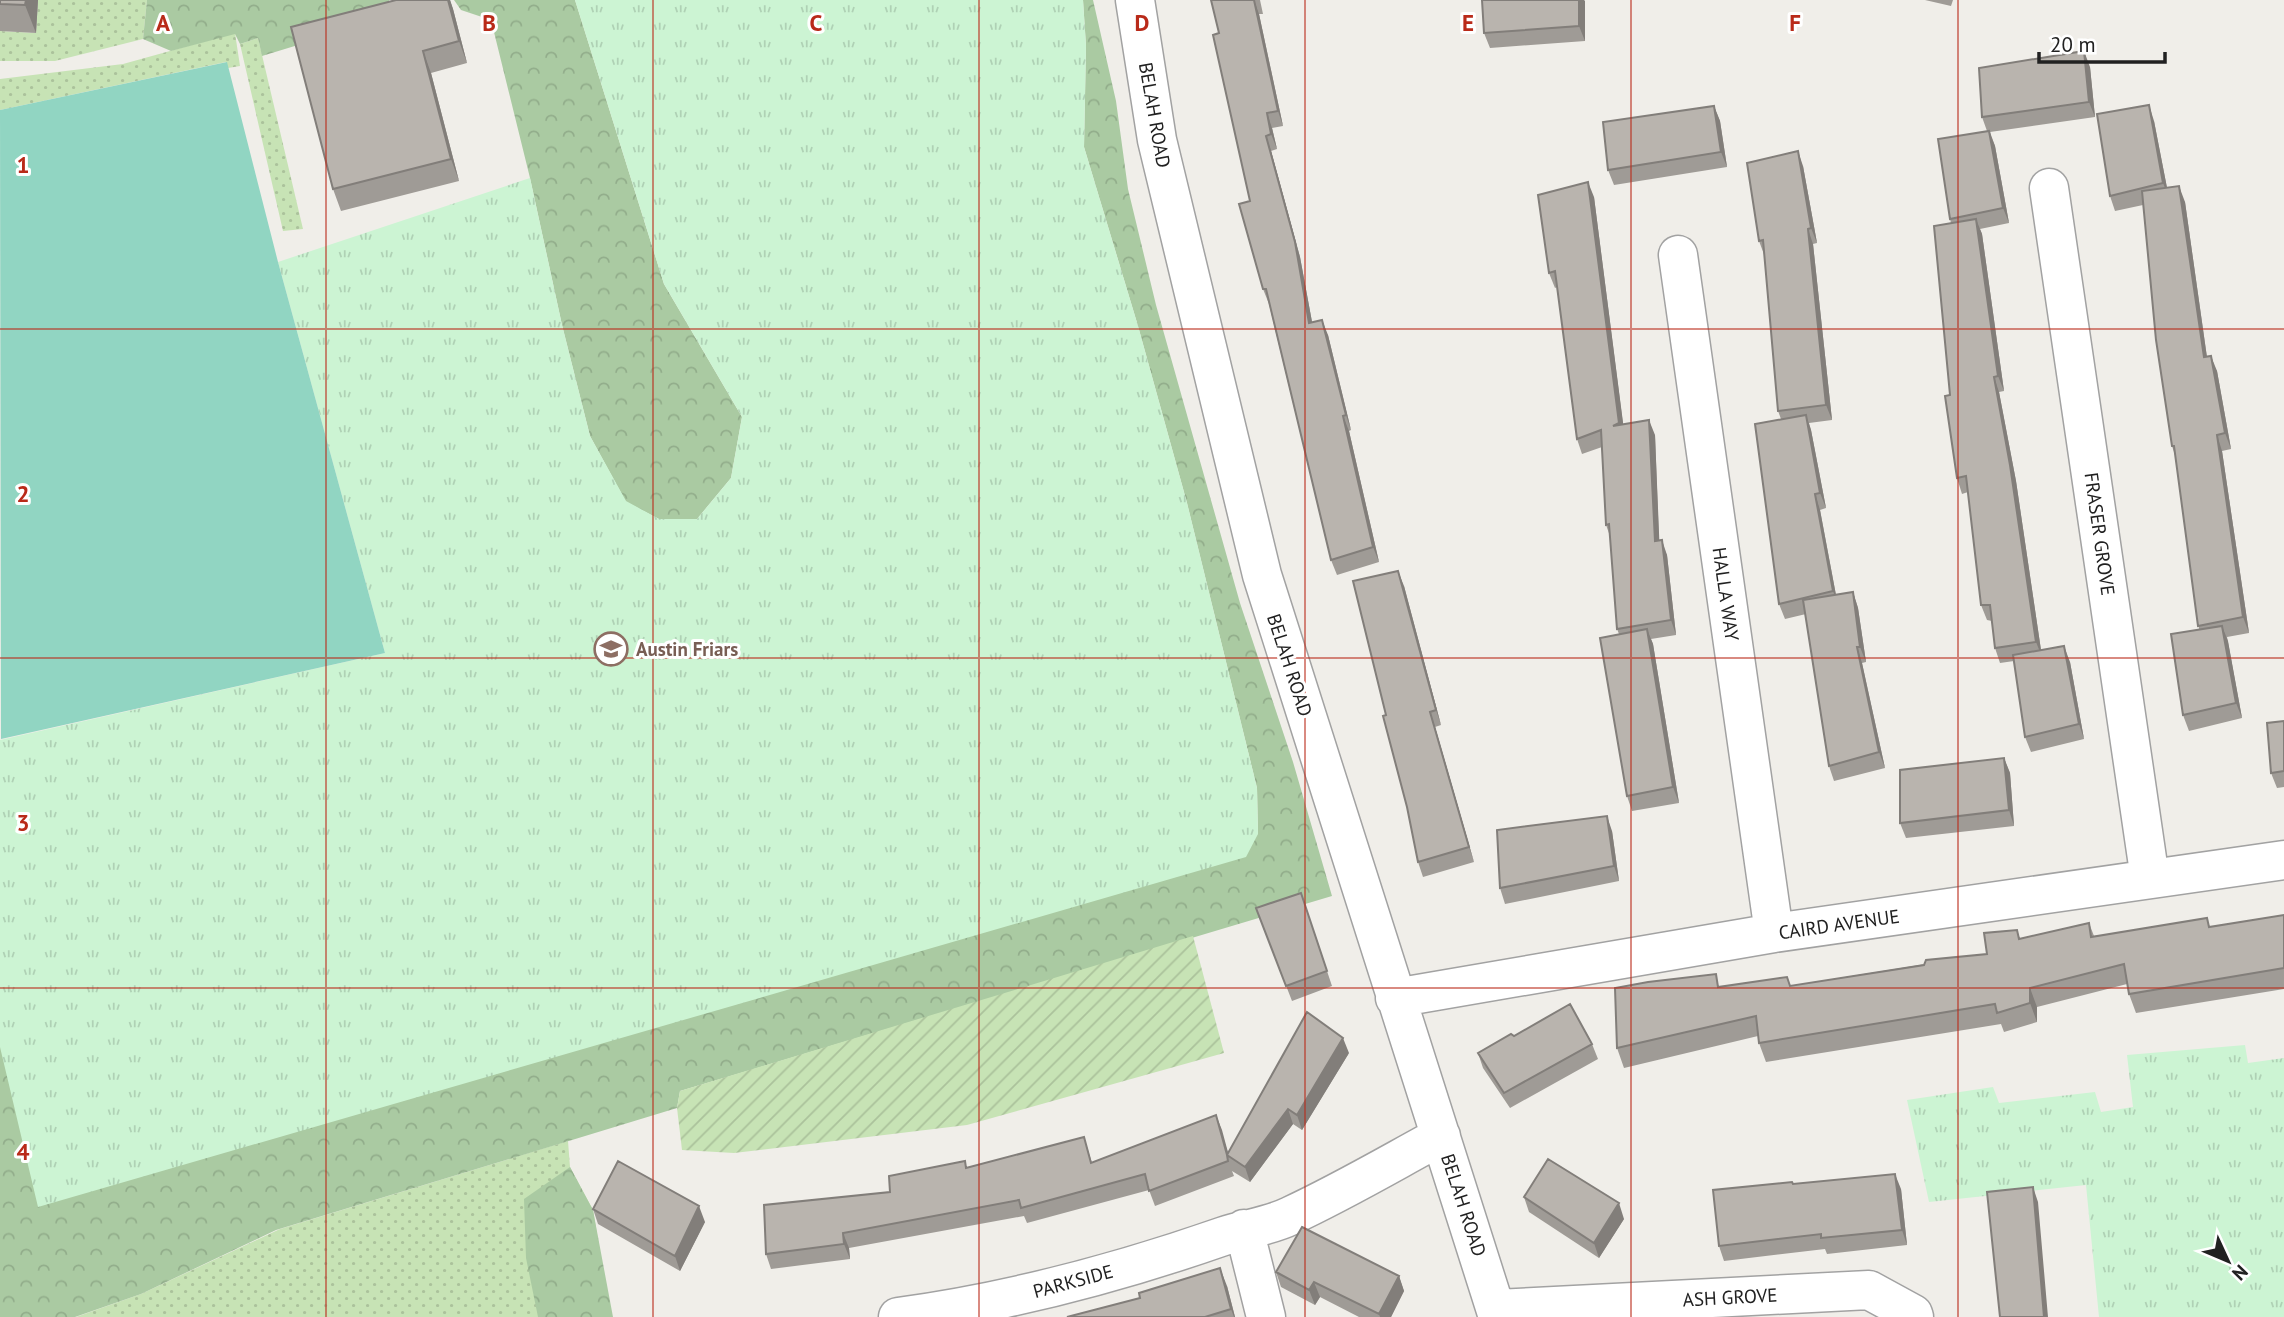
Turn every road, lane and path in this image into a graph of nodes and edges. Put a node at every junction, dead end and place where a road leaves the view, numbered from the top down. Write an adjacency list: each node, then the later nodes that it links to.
1 (1135, 0): 7 (street, BELAH ROAD)
2 (2049, 188): 5 (street, FRASER GROVE)
3 (1678, 255): 6 (street, HALLA WAY)
4 (2284, 860): 5 (street, CAIRD AVENUE)
5 (2150, 879): 6 (street, CAIRD AVENUE)
6 (1774, 933): 7 (street, CAIRD AVENUE)
7 (1395, 998): 8 (street, BELAH ROAD)
8 (1441, 1136): 9 (street, PARKSIDE); 10 (street, BELAH ROAD)
9 (1244, 1229): 11 (street, PARKSIDE); 12 (street)
10 (1497, 1313): 13 (street, ASH GROVE)
11 (898, 1317)
12 (1266, 1317)
13 (1914, 1317)

